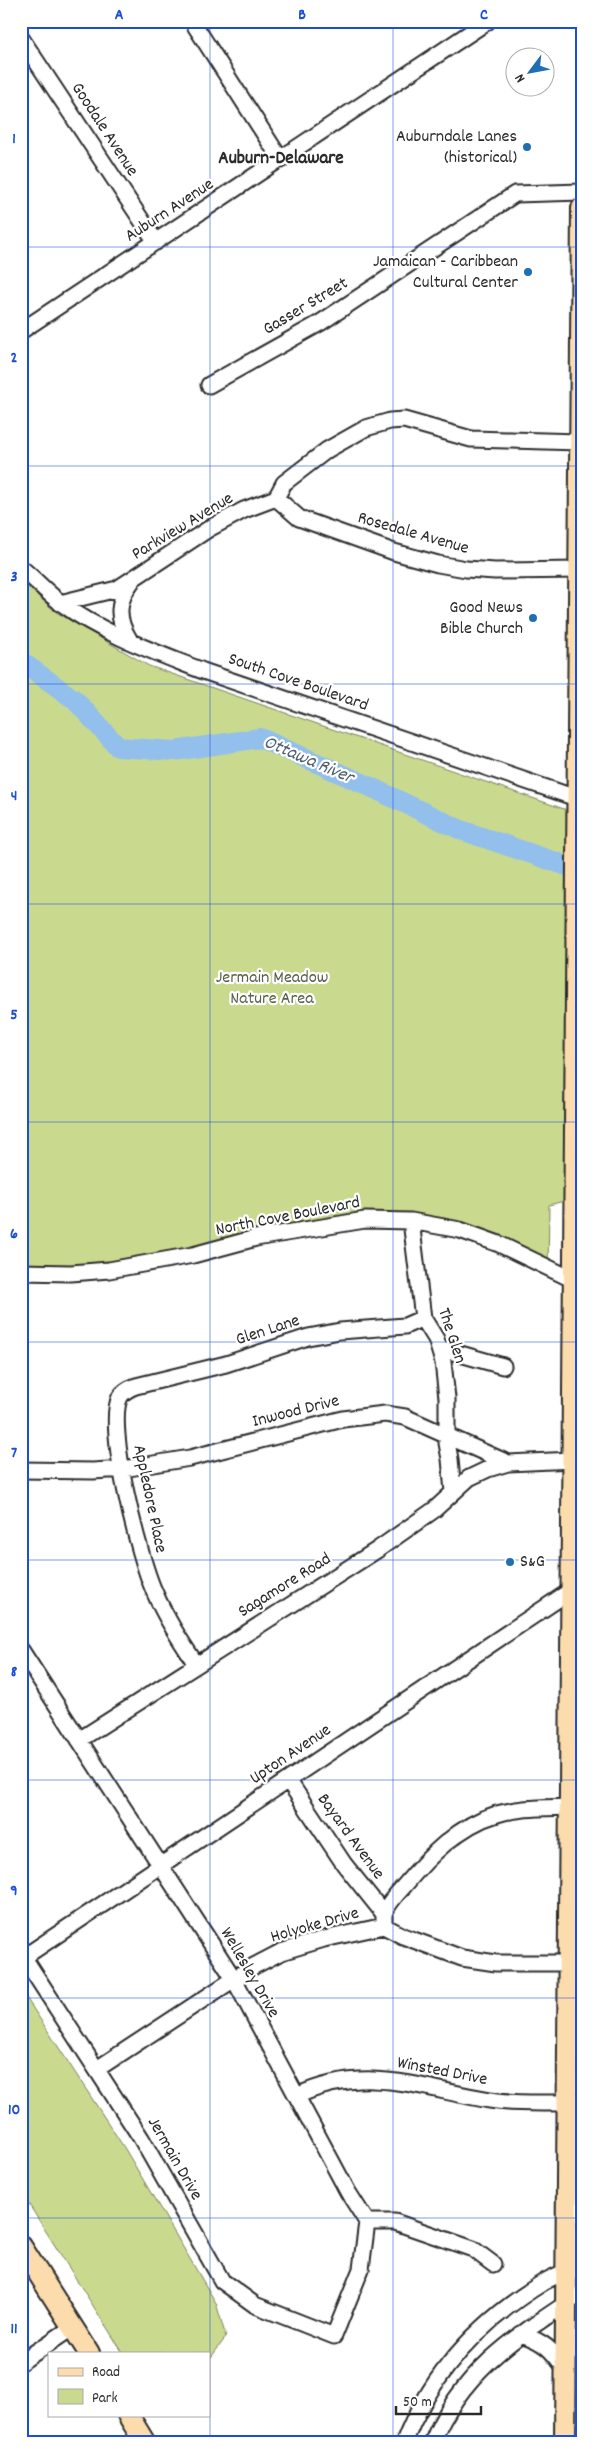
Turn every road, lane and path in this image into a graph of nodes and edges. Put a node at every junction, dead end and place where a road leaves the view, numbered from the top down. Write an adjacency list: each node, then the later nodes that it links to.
1 (192, 21): 4 (street)
2 (488, 21): 4 (street, Auburn Avenue)
3 (21, 38): 7 (street, Goodale Avenue)
4 (281, 160): 7 (street, Auburn Avenue)
5 (582, 192): 9 (street, Gasser Street)
6 (582, 208): 10 (main road)
7 (156, 242): 8 (street, Auburn Avenue)
8 (24, 324)
9 (209, 385)
10 (579, 442): 11 (street); 12 (main road)
11 (276, 498): 12 (street, Rosedale Avenue); 14 (street, Parkview Avenue)
12 (581, 560): 17 (main road)
13 (21, 568): 15 (street, South Cove Boulevard)
14 (135, 578): 15 (street, Parkview Avenue); 16 (street, Parkview Avenue)
15 (60, 603): 16 (street, South Cove Boulevard)
16 (129, 640): 17 (street, South Cove Boulevard)
17 (579, 804): 20 (main road)
18 (411, 1221): 19 (street, North Cove Boulevard); 20 (street, North Cove Boulevard); 21 (street, The Glen)
19 (21, 1272)
20 (578, 1282): 26 (main road)
21 (423, 1318): 22 (street, The Glen); 24 (street, Glen Lane)
22 (439, 1348): 23 (street); 25 (street, The Glen)
23 (503, 1366)
24 (126, 1390): 28 (street, Appledore Place)
25 (446, 1435): 27 (street, Inwood Drive); 28 (street, Inwood Drive); 30 (street, The Glen)
26 (573, 1460): 27 (street, Inwood Drive); 31 (main road)
27 (508, 1463): 30 (street, Sagamore Road)
28 (123, 1469): 29 (street, Inwood Drive); 33 (street, Appledore Place)
29 (21, 1470)
30 (453, 1492): 33 (street, Sagamore Road)
31 (578, 1590): 35 (street, Upton Avenue); 36 (main road)
32 (21, 1650): 34 (street, Wellesley Drive)
33 (196, 1664): 34 (street, Sagamore Road)
34 (79, 1740): 37 (street, Wellesley Drive)
35 (288, 1780): 37 (street, Upton Avenue); 39 (street, Bayard Avenue)
36 (570, 1807): 38 (main road); 39 (street)
37 (159, 1865): 40 (street, Upton Avenue); 42 (street, Wellesley Drive)
38 (576, 1890): 41 (main road)
39 (384, 1920): 41 (street, Holyoke Drive); 42 (street, Holyoke Drive)
40 (22, 1956): 43 (street, Jermain Drive)
41 (569, 1963): 45 (main road)
42 (234, 1979): 43 (street, Holyoke Drive); 44 (street, Wellesley Drive)
43 (98, 2069): 48 (street, Jermain Drive)
44 (297, 2096): 45 (street, Winsted Drive); 48 (street, Wellesley Drive)
45 (575, 2103): 46 (main road)
46 (568, 2194): 47 (street); 51 (main road)
47 (582, 2217)
48 (367, 2222): 50 (street)
49 (21, 2246): 53 (main road)
50 (493, 2264)
51 (574, 2268): 52 (main road); 60 (street)
52 (574, 2298): 54 (street); 57 (main road)
53 (73, 2327): 55 (main road); 56 (street)
54 (521, 2334): 57 (street); 61 (street)
55 (88, 2352)
56 (21, 2362)
57 (566, 2369): 62 (main road)
58 (129, 2416): 59 (main road)
59 (145, 2443)
60 (404, 2443)
61 (432, 2443)
62 (565, 2443)

